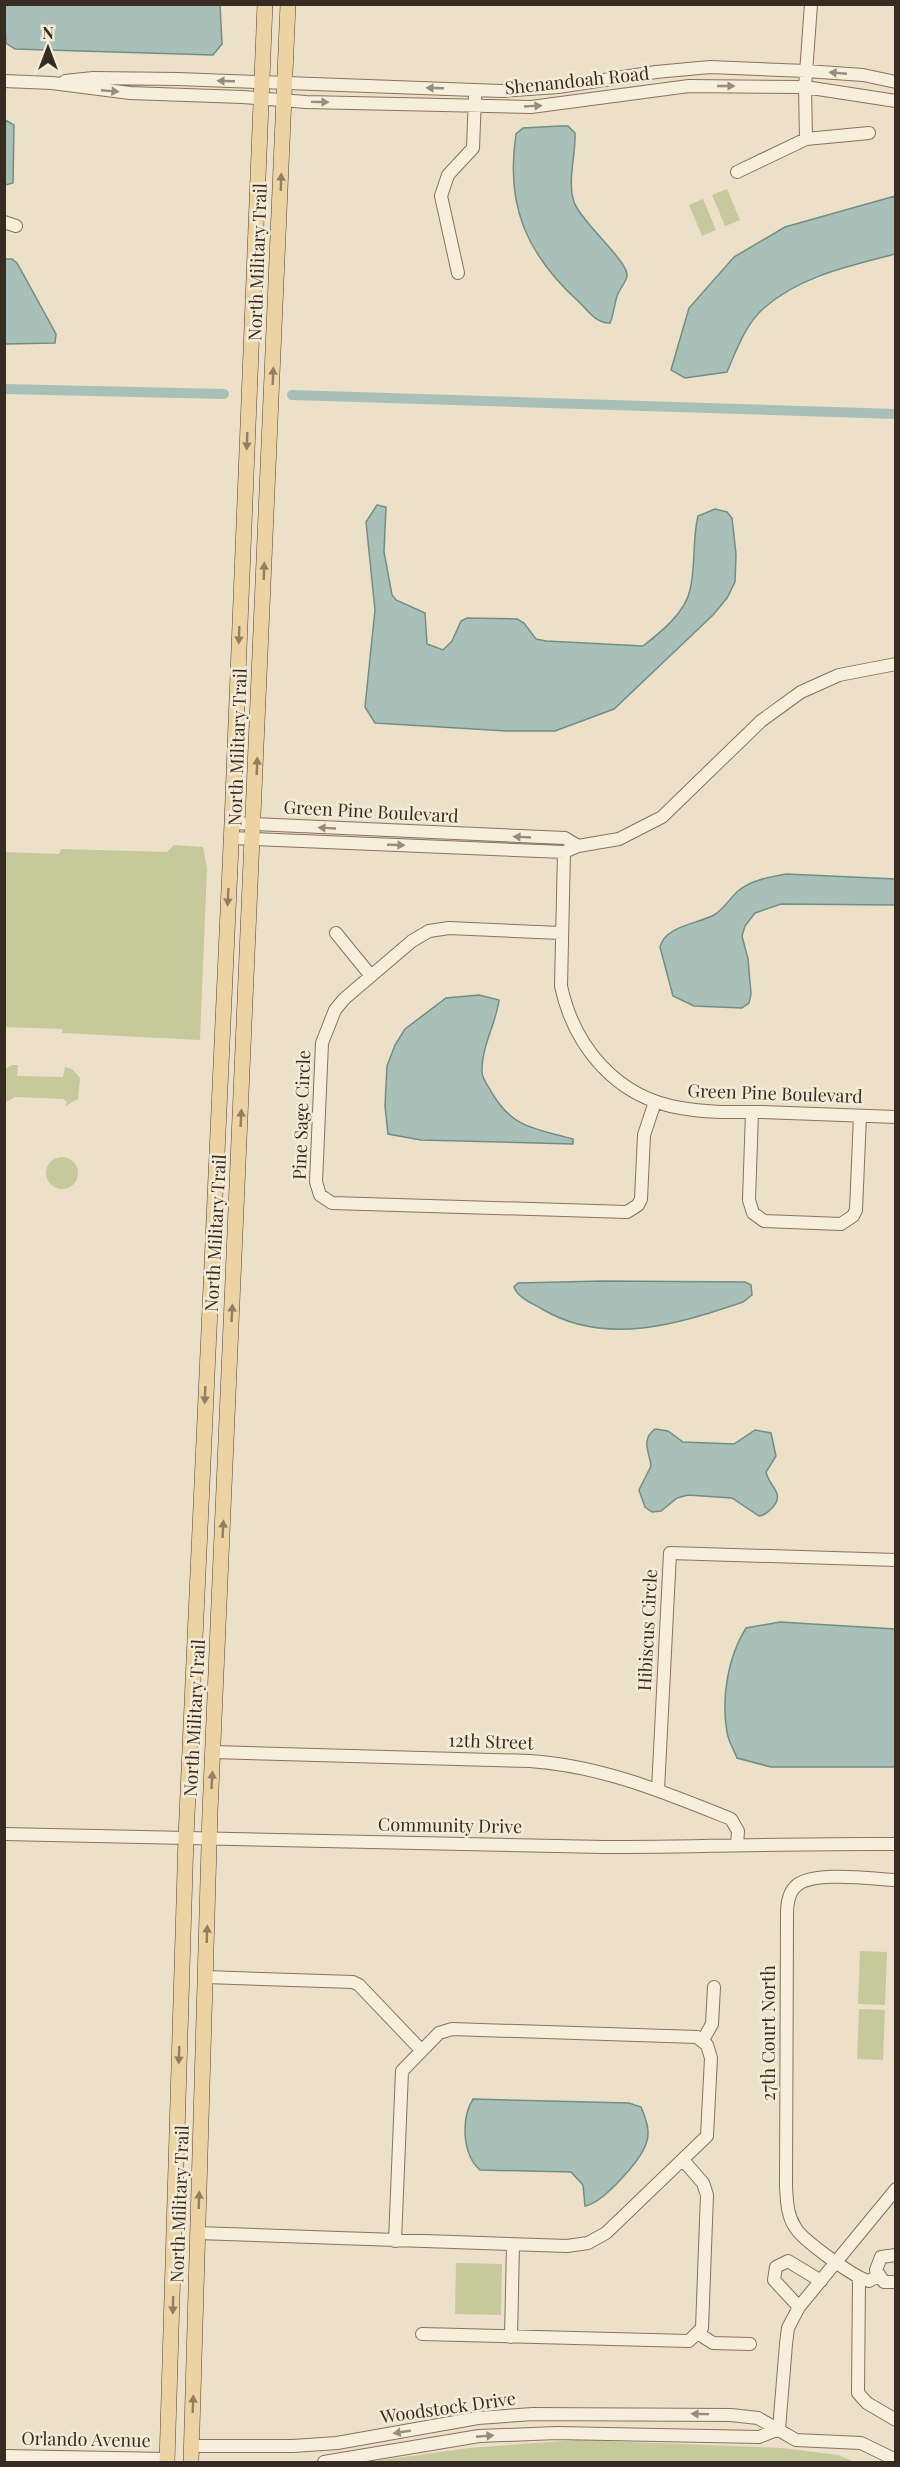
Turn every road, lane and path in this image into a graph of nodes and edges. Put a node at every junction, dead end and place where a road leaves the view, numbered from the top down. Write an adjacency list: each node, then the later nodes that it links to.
1 (265, 4): 6 (main road, North Military Trail)
2 (288, 4): 9 (main road, North Military Trail)
3 (811, 4): 4 (street)
4 (806, 71): 7 (street, Shenandoah Road, one-way to 4); 10 (street); 11 (street, Shenandoah Road)
5 (4, 81): 8 (street)
6 (262, 82): 8 (street, Shenandoah Road, one-way to 8); 9 (street, Shenandoah Road); 12 (main road, North Military Trail)
7 (896, 82)
8 (52, 83): 12 (street, Shenandoah Road, one-way to 12)
9 (285, 83): 11 (street, Shenandoah Road, one-way to 9); 13 (main road, North Military Trail)
10 (805, 87): 14 (street, Shenandoah Road); 15 (street, Shenandoah Road, one-way to 10); 17 (street)
11 (475, 90): 15 (street)
12 (261, 98): 13 (street, Shenandoah Road); 21 (main road, North Military Trail, one-way to 21)
13 (284, 100): 15 (street, Shenandoah Road, one-way to 15); 22 (main road, North Military Trail, one-way to 13)
14 (896, 101)
15 (474, 104): 19 (street)
16 (868, 133): 17 (street)
17 (806, 140): 18 (street)
18 (737, 172)
19 (458, 273)
20 (896, 664): 23 (street, Green Pine Boulevard)
21 (231, 830): 22 (street, Green Pine Boulevard); 32 (main road, North Military Trail, one-way to 32)
22 (254, 832): 23 (street, Green Pine Boulevard, one-way to 22); 24 (street, Green Pine Boulevard, one-way to 24); 33 (main road, North Military Trail, one-way to 22)
23 (579, 846): 24 (street, Green Pine Boulevard)
24 (564, 852): 26 (street, Green Pine Boulevard)
25 (336, 933): 27 (street)
26 (561, 933): 27 (street, Pine Sage Circle); 28 (street, Green Pine Boulevard)
27 (371, 976): 28 (street, Pine Sage Circle)
28 (655, 1102): 29 (street, Green Pine Boulevard)
29 (752, 1112): 30 (street, Green Pine Boulevard); 30 (street)
30 (860, 1116): 31 (street, Green Pine Boulevard)
31 (896, 1117)
32 (207, 1337): 33 (main road); 38 (main road, North Military Trail, one-way to 38)
33 (231, 1337): 35 (main road, North Military Trail, one-way to 33)
34 (896, 1560): 36 (street, Hibiscus Circle)
35 (213, 1752): 36 (street, 12th Street); 39 (main road, North Military Trail, one-way to 35)
36 (658, 1790): 41 (street, 12th Street)
37 (4, 1834): 38 (street, Community Drive)
38 (186, 1838): 39 (street, Community Drive); 49 (main road, North Military Trail, one-way to 49)
39 (209, 1839): 41 (street, Community Drive); 43 (main road, North Military Trail, one-way to 39)
40 (896, 1844): 41 (street, Community Drive)
41 (737, 1845)
42 (896, 1880): 56 (street, 27th Court North)
43 (206, 1977): 46 (street); 50 (main road, North Military Trail, one-way to 43)
44 (714, 1987): 45 (street)
45 (703, 2040): 46 (street); 47 (street)
46 (421, 2050): 52 (street)
47 (682, 2160): 53 (street); 63 (street)
48 (896, 2189): 56 (street)
49 (175, 2204): 50 (main road); 51 (main road, North Military Trail)
50 (197, 2232): 52 (street); 55 (main road, North Military Trail)
51 (174, 2234): 55 (main road); 67 (main road, North Military Trail, one-way to 67)
52 (395, 2241): 53 (street)
53 (513, 2245): 64 (street)
54 (896, 2255): 58 (street)
55 (197, 2259): 69 (main road, North Military Trail, one-way to 55)
56 (838, 2262): 57 (street, 27th Court North); 59 (street)
57 (855, 2276): 58 (street); 66 (street)
58 (878, 2276): 60 (street)
59 (821, 2281): 61 (street); 61 (street)
60 (896, 2282)
61 (799, 2307): 68 (street)
62 (422, 2334): 64 (street)
63 (699, 2334): 64 (street); 65 (street)
64 (511, 2337)
65 (750, 2344)
66 (896, 2420)
67 (168, 2426): 72 (main road, North Military Trail); 73 (main road)
68 (779, 2428): 69 (street, Woodstock Drive, one-way to 69); 71 (street); 75 (street, Woodstock Drive, one-way to 68)
69 (191, 2446): 74 (main road, North Military Trail)
70 (4, 2456): 72 (street, Orlando Avenue)
71 (896, 2460)
72 (169, 2461)
73 (186, 2463)
74 (191, 2463)
75 (324, 2463)

